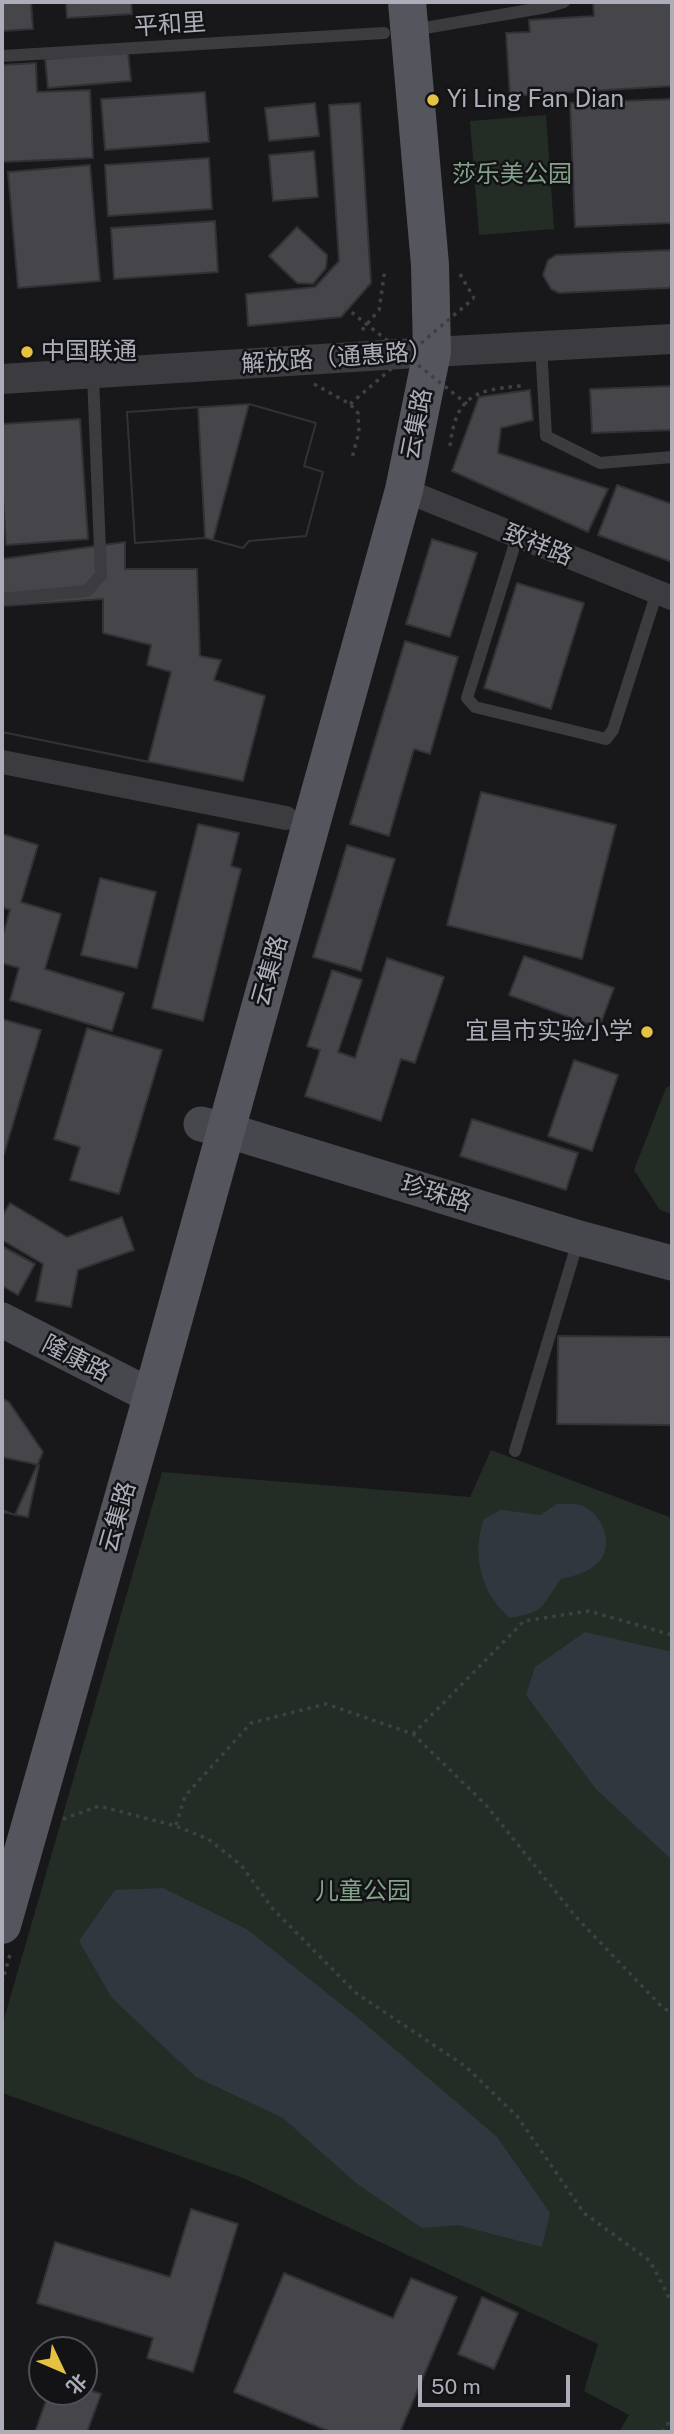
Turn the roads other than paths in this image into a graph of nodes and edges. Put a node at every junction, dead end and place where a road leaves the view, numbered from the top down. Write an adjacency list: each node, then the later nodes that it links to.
1 (564, 2): 2 (lane, 平和里)
2 (395, 17): 3 (lane, 平和里); 6 (main road, 云集路)
3 (2, 57)
4 (672, 339): 5 (street, 解放路（通惠路）)
5 (541, 345): 6 (street, 解放路（通惠路）); 9 (lane)
6 (415, 353): 7 (street, 解放路（通惠路）); 10 (main road, 云集路); 15 (main road, 云集路)
7 (93, 375): 8 (street, 解放路（通惠路）); 13 (lane)
8 (2, 379)
9 (672, 457)
10 (404, 490): 11 (street, 致祥路); 16 (main road, 云集路)
11 (517, 537): 12 (street, 致祥路); 12 (lane)
12 (665, 596)
13 (2, 599)
14 (2, 762): 15 (street)
15 (286, 818): 16 (main road, 云集路)
16 (216, 1116): 17 (main road, 珍珠路); 18 (main road, 珍珠路); 22 (main road, 云集路)
17 (579, 1238): 19 (main road, 珍珠路); 23 (lane)
18 (672, 1241)
19 (672, 1263)
20 (2, 1320): 22 (main road, 隆康路)
21 (2, 1344): 22 (main road, 隆康路)
22 (138, 1402): 24 (main road, 云集路)
23 (515, 1451)
24 (15, 1843): 25 (main road, 云集路)
25 (2, 1926)

